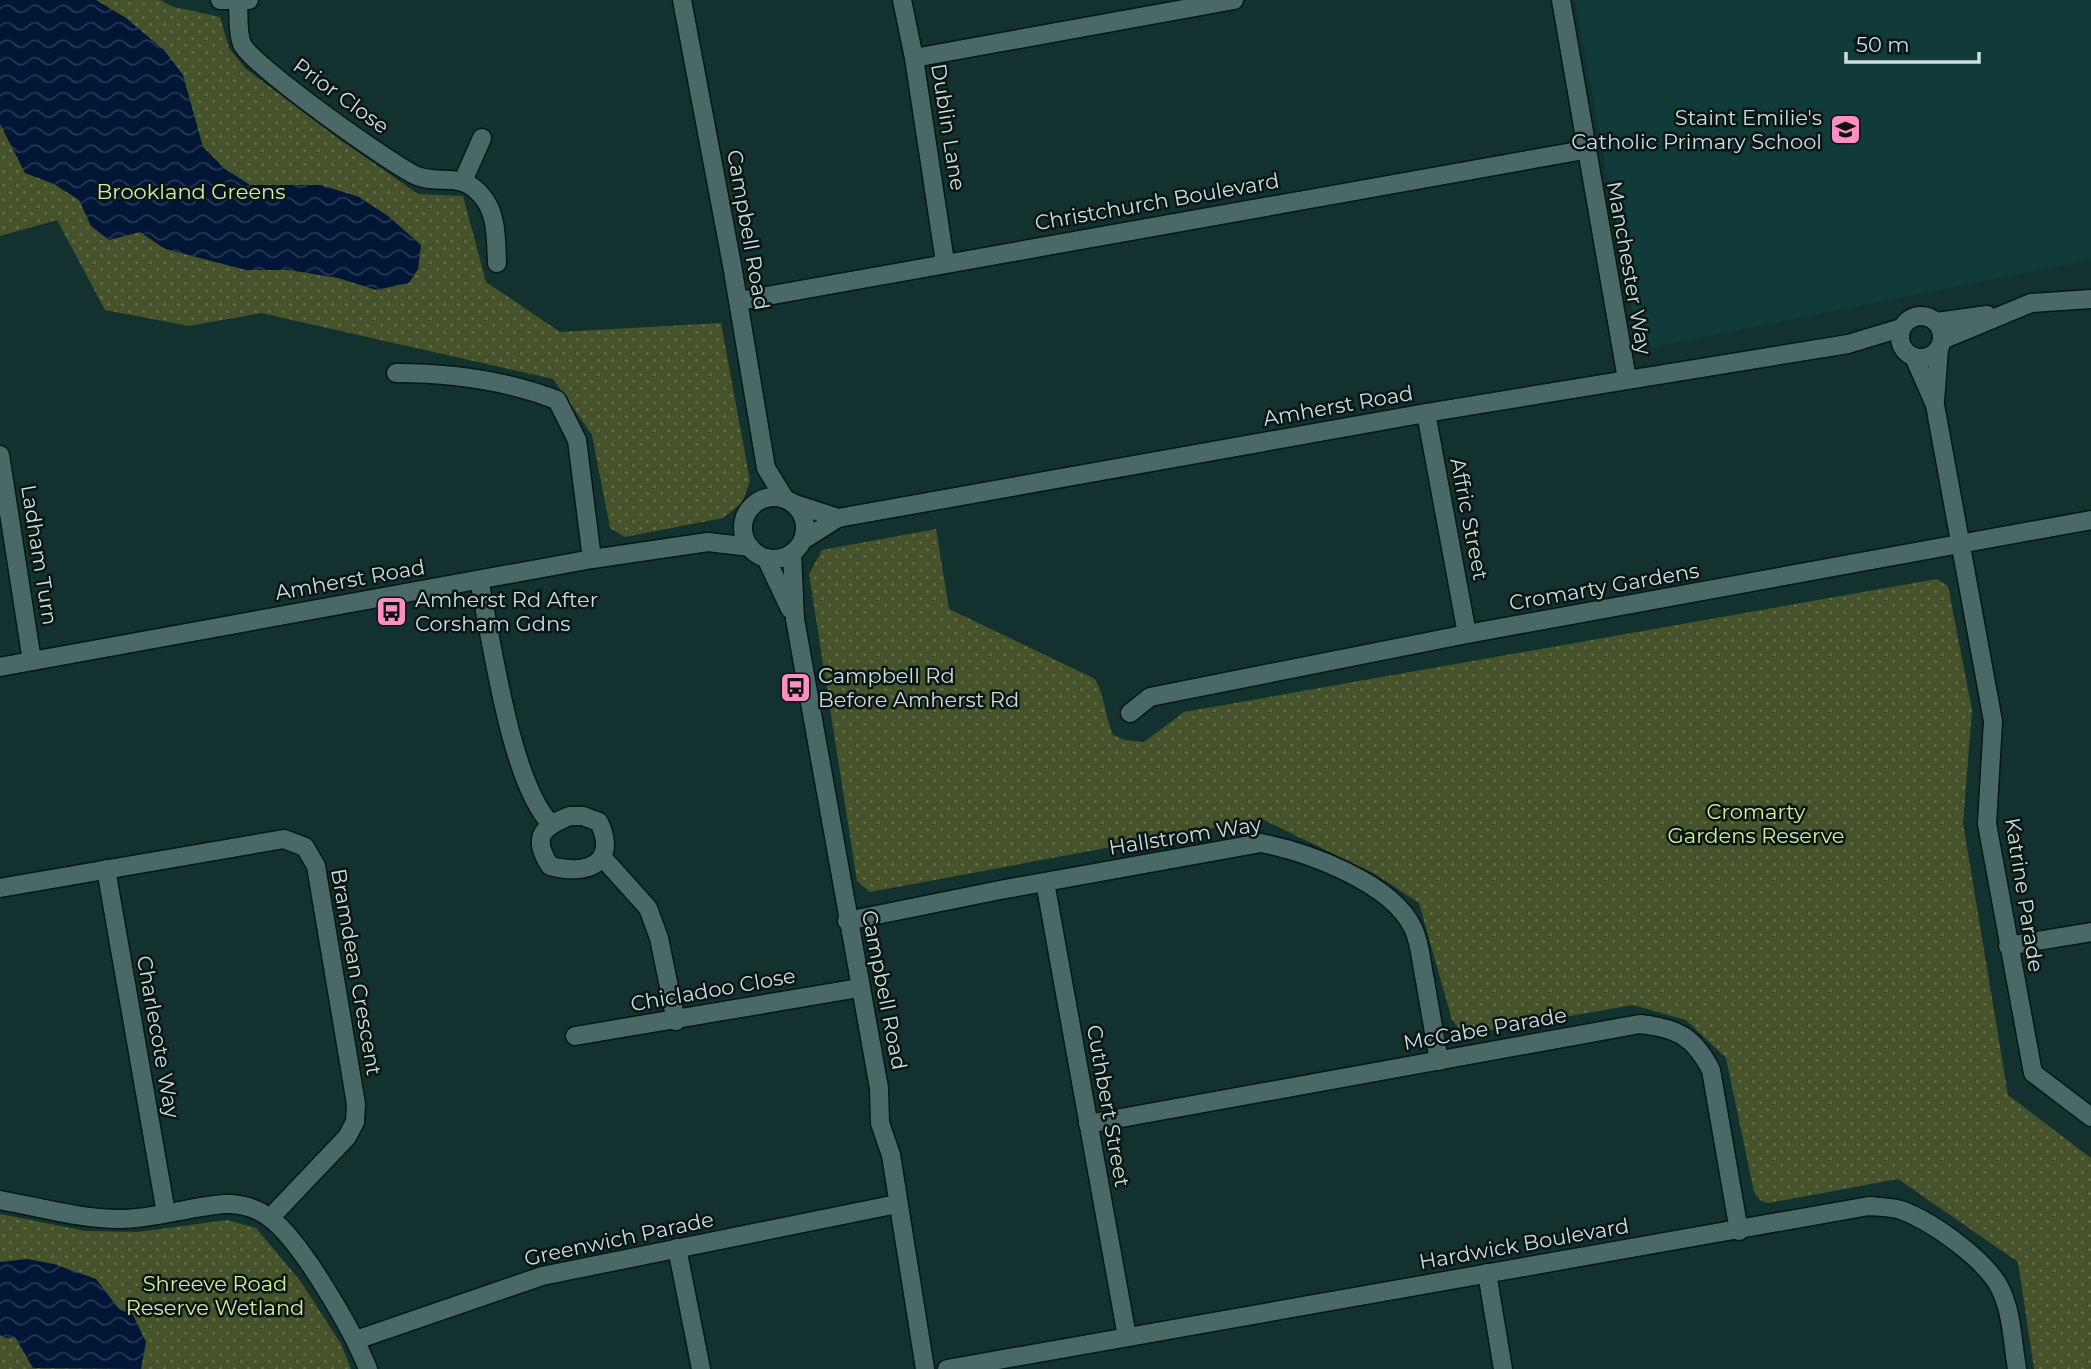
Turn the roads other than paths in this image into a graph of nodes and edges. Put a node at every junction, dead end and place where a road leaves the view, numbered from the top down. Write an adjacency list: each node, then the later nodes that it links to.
1 (236, 0): 9 (street, Prior Close)
2 (682, 0): 13 (street, Campbell Road)
3 (902, 0): 6 (street, Dublin Lane)
4 (1234, 0): 6 (street)
5 (1561, 0): 8 (street, Manchester Way)
6 (914, 58): 10 (street, Dublin Lane)
7 (482, 138): 9 (street)
8 (1584, 150): 10 (street, Christchurch Boulevard); 21 (street, Manchester Way)
9 (463, 181): 11 (street)
10 (945, 262): 13 (street, Christchurch Boulevard)
11 (497, 263)
12 (2091, 299): 14 (street)
13 (738, 301): 25 (street, Campbell Road)
14 (2011, 311): 15 (street); 18 (street)
15 (1937, 322): 16 (street); 18 (street)
16 (1901, 328): 17 (street, Amherst Road); 19 (street)
17 (1848, 344): 19 (street, Amherst Road); 21 (street, Amherst Road)
18 (1940, 345): 19 (street); 22 (street, Katrine Parade)
19 (1910, 355): 22 (street, Katrine Parade)
20 (396, 373): 36 (street)
21 (1627, 379): 23 (street, Amherst Road)
22 (1934, 405): 32 (street, Katrine Parade)
23 (1426, 413): 28 (street, Amherst Road); 39 (street, Affric Street)
24 (0, 455): 40 (street, Ladham Turn)
25 (766, 468): 26 (street, Campbell Road); 27 (street, Campbell Road)
26 (757, 502): 27 (street, Amherst Road); 30 (street, Amherst Road)
27 (790, 502): 28 (street, Amherst Road); 34 (street)
28 (838, 518): 34 (street, Amherst Road)
29 (2091, 520): 32 (street, Cromarty Gardens)
30 (744, 521): 31 (street, Amherst Road); 33 (street)
31 (708, 542): 33 (street, Amherst Road); 36 (street, Amherst Road)
32 (1962, 545): 39 (street, Cromarty Gardens); 50 (street, Katrine Parade)
33 (750, 547): 35 (street, Amherst Road)
34 (797, 547): 35 (street, Amherst Road); 38 (street, Campbell Road)
35 (766, 558): 38 (street, Campbell Road)
36 (592, 559): 37 (street, Amherst Road)
37 (479, 580): 40 (street, Amherst Road); 43 (street)
38 (794, 619): 48 (street, Campbell Road)
39 (1467, 634): 42 (street, Cromarty Gardens)
40 (32, 661): 41 (street, Amherst Road)
41 (0, 667)
42 (1130, 713)
43 (550, 823): 44 (street); 44 (street)
44 (603, 858): 52 (street)
45 (106, 869): 47 (street, Bramdean Crescent); 59 (street, Charlecote Way); 60 (street, Bramdean Crescent)
46 (1045, 882): 48 (street, Hallstrom Way); 54 (street, Hallstrom Way); 56 (street, Cuthbert Street)
47 (0, 888)
48 (848, 921): 51 (street, Campbell Road)
49 (2091, 932): 50 (street)
50 (2008, 946): 55 (street, Katrine Parade)
51 (859, 988): 52 (street, Chicladoo Close); 58 (street, Campbell Road)
52 (676, 1021): 53 (street, Chicladoo Close)
53 (575, 1036)
54 (1439, 1061): 56 (street, McCabe Parade); 61 (street, McCabe Parade)
55 (2091, 1117)
56 (1088, 1124): 64 (street, Cuthbert Street)
57 (0, 1200): 59 (street)
58 (897, 1204): 62 (street, Greenwich Parade); 68 (street, Campbell Road)
59 (166, 1213): 60 (street)
60 (270, 1218): 65 (street)
61 (1739, 1231): 63 (street, Hardwick Boulevard); 71 (street, Hardwick Boulevard)
62 (677, 1248): 65 (street, Greenwich Parade); 67 (street)
63 (1487, 1273): 64 (street, Hardwick Boulevard); 70 (street)
64 (1127, 1337): 69 (street, Hardwick Boulevard)
65 (356, 1340): 66 (street)
66 (368, 1369)
67 (701, 1369)
68 (925, 1369)
69 (947, 1369)
70 (1503, 1369)
71 (2017, 1369)

